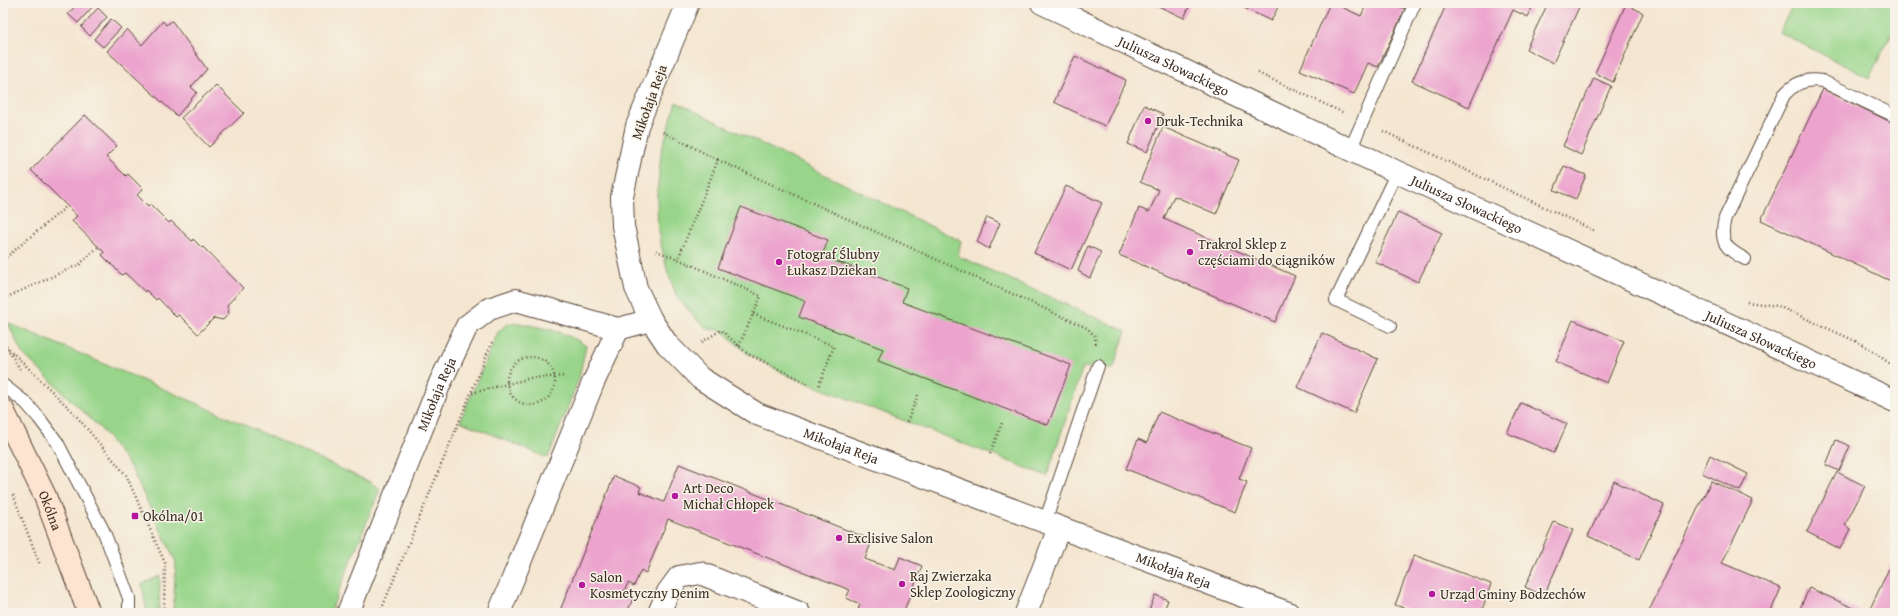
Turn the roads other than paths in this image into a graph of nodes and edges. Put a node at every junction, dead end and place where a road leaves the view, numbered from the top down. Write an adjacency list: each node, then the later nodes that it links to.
1 (688, 3): 8 (street, Mikołaja Reja)
2 (1042, 3): 5 (street, Juliusza Słowackiego)
3 (1415, 3): 5 (lane)
4 (1895, 116): 7 (lane)
5 (1350, 150): 6 (street, Juliusza Słowackiego)
6 (1397, 172): 9 (lane); 13 (street, Juliusza Słowackiego)
7 (1745, 259)
8 (651, 320): 10 (street, Mikołaja Reja); 15 (street, Mikołaja Reja)
9 (1390, 326)
10 (618, 328): 18 (street, Mikołaja Reja); 19 (street)
11 (1098, 366): 15 (lane)
12 (3, 385): 17 (lane)
13 (1895, 401)
14 (3, 410): 16 (main road, Okólna)
15 (1052, 525): 22 (street); 23 (street, Mikołaja Reja)
16 (89, 613)
17 (129, 613)
18 (348, 613)
19 (499, 613)
20 (659, 613): 21 (street)
21 (799, 613)
22 (1026, 613)
23 (1288, 613)

